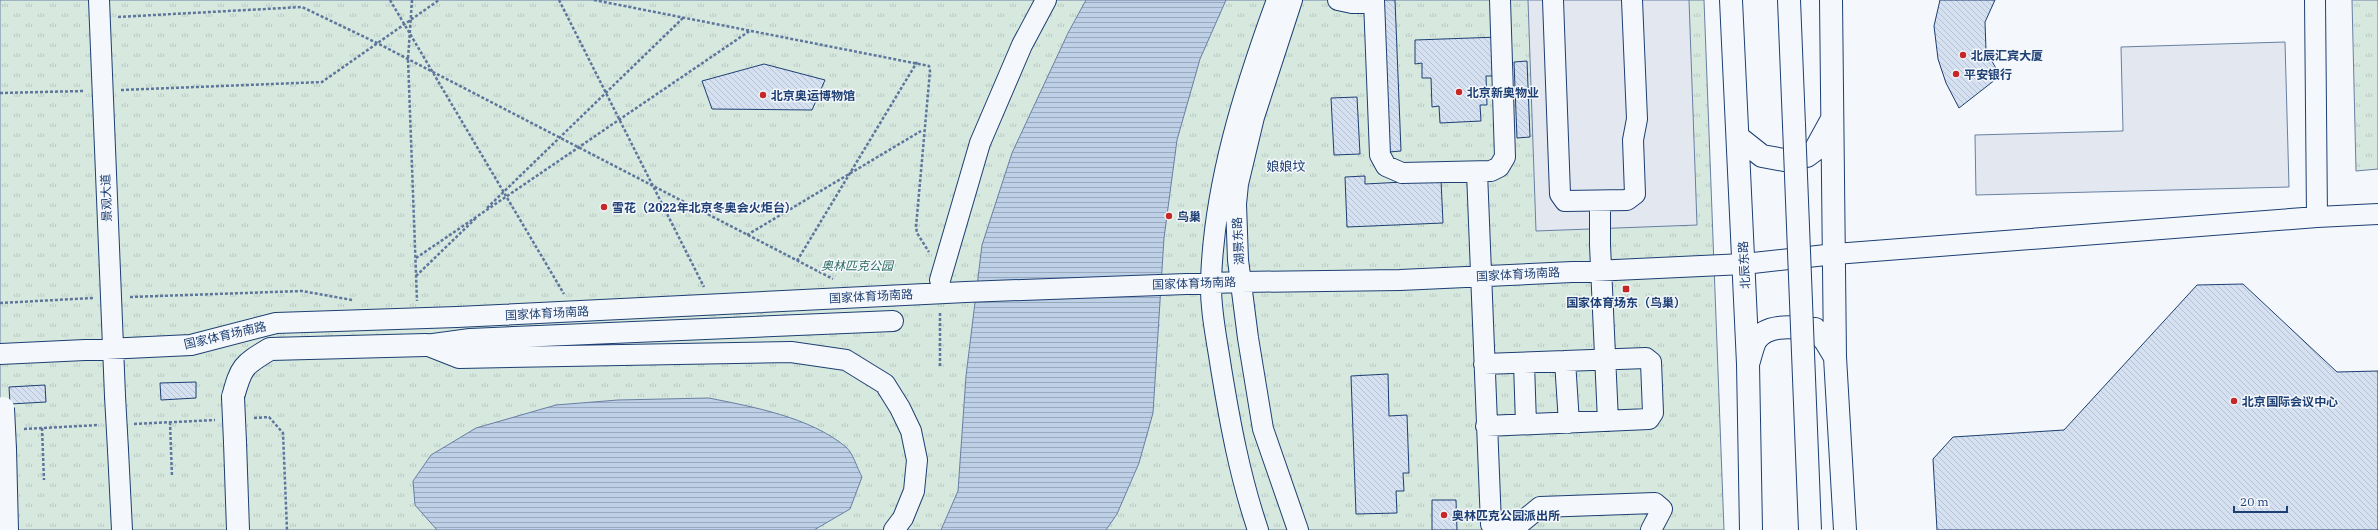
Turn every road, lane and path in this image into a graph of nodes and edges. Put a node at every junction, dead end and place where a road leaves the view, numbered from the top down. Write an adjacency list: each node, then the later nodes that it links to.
1 (390, 0): 21 (path)
2 (412, 0): 20 (path)
3 (439, 0): 20 (path)
4 (559, 0): 29 (path)
5 (594, 0): 19 (path)
6 (1046, 0): 57 (street)
7 (1277, 0): 56 (street, 湖景东路)
8 (1292, 0): 55 (street, 湖景东路)
9 (1338, 0): 17 (street)
10 (1500, 0): 37 (street)
11 (1553, 0): 42 (street)
12 (1632, 0): 42 (street)
13 (1731, 0): 34 (main road, 北辰东路)
14 (1789, 0): 100 (main road, bridge)
15 (1831, 0): 31 (main road)
16 (2315, 0): 45 (street)
17 (1374, 1): 37 (street)
18 (99, 9): 24 (path); 28 (street, 景观大道)
19 (684, 17): 22 (path); 29 (path)
20 (411, 20): 21 (path); 23 (path)
21 (404, 24): 23 (path); 24 (path)
22 (751, 30): 26 (path); 32 (path)
23 (410, 34): 25 (path); 27 (path)
24 (377, 43): 25 (path); 28 (path)
25 (408, 60): 27 (path); 48 (path)
26 (917, 62): 38 (path); 57 (path)
27 (433, 72): 35 (path); 40 (path)
28 (102, 91): 30 (path); 59 (street, 景观大道)
29 (606, 91): 32 (path); 35 (path)
30 (0, 93)
31 (1832, 118): 34 (main road); 47 (main road)
32 (620, 119): 36 (path); 39 (path)
33 (921, 131): 38 (path)
34 (1738, 137): 50 (main road, 北辰东路)
35 (560, 138): 36 (path); 40 (path)
36 (579, 147): 39 (path); 41 (path)
37 (1477, 172): 53 (street)
38 (849, 174): 46 (path); 49 (path)
39 (655, 188): 46 (path); 58 (path)
40 (504, 192): 41 (path); 43 (path)
41 (506, 196): 43 (path); 60 (path)
42 (1600, 201): 51 (street)
43 (482, 212): 48 (path); 52 (path)
44 (2378, 214): 45 (street, 国家体育场南路)
45 (2316, 217): 47 (street, 国家体育场南路)
46 (747, 235): 49 (path)
47 (1835, 254): 50 (street, 国家体育场南路); 69 (main road)
48 (416, 258): 52 (path)
49 (797, 261): 54 (path)
50 (1744, 264): 51 (street, 国家体育场南路); 74 (main road, 北辰东路)
51 (1601, 270): 53 (street, 国家体育场南路); 70 (street)
52 (416, 276): 63 (path)
53 (1480, 276): 55 (street, 国家体育场南路); 73 (street)
54 (838, 281)
55 (1241, 282): 56 (street, 国家体育场南路); 97 (street, 湖景东路)
56 (1211, 283): 57 (street, 国家体育场南路); 96 (street, 湖景东路)
57 (940, 286): 64 (street, 国家体育场南路); 75 (path)
58 (706, 291)
59 (110, 297): 61 (path); 62 (path); 67 (street, 景观大道)
60 (558, 297)
61 (359, 302)
62 (0, 303)
63 (410, 304)
64 (457, 317): 66 (street); 67 (street, 国家体育场南路)
65 (893, 321): 66 (street)
66 (426, 346): 93 (main road, bridge); 95 (street)
67 (112, 350): 68 (street, 国家体育场南路); 92 (street, 景观大道, bridge)
68 (0, 354)
69 (1835, 357): 74 (main road); 101 (main road)
70 (1605, 360): 71 (street); 79 (street); 79 (street)
71 (1565, 361): 72 (street); 81 (street)
72 (1524, 363): 73 (street); 83 (street)
73 (1484, 364): 85 (street)
74 (1748, 364): 99 (main road, 北辰东路)
75 (940, 366)
76 (2, 403): 91 (main road, bridge)
77 (246, 418): 94 (path)
78 (216, 420): 80 (path)
79 (1608, 421): 81 (street)
80 (170, 422): 82 (path); 88 (path)
81 (1569, 422): 83 (street)
82 (132, 424)
83 (1526, 424): 85 (street)
84 (102, 425): 86 (path)
85 (1486, 426): 90 (street)
86 (42, 428): 87 (path); 89 (path)
87 (21, 429)
88 (172, 476)
89 (44, 480)
90 (1496, 528): 98 (street)
91 (7, 530)
92 (122, 530)
93 (238, 530)
94 (287, 530)
95 (894, 530)
96 (1258, 530)
97 (1298, 530)
98 (1651, 530)
99 (1751, 530)
100 (1810, 530)
101 (1845, 530)

